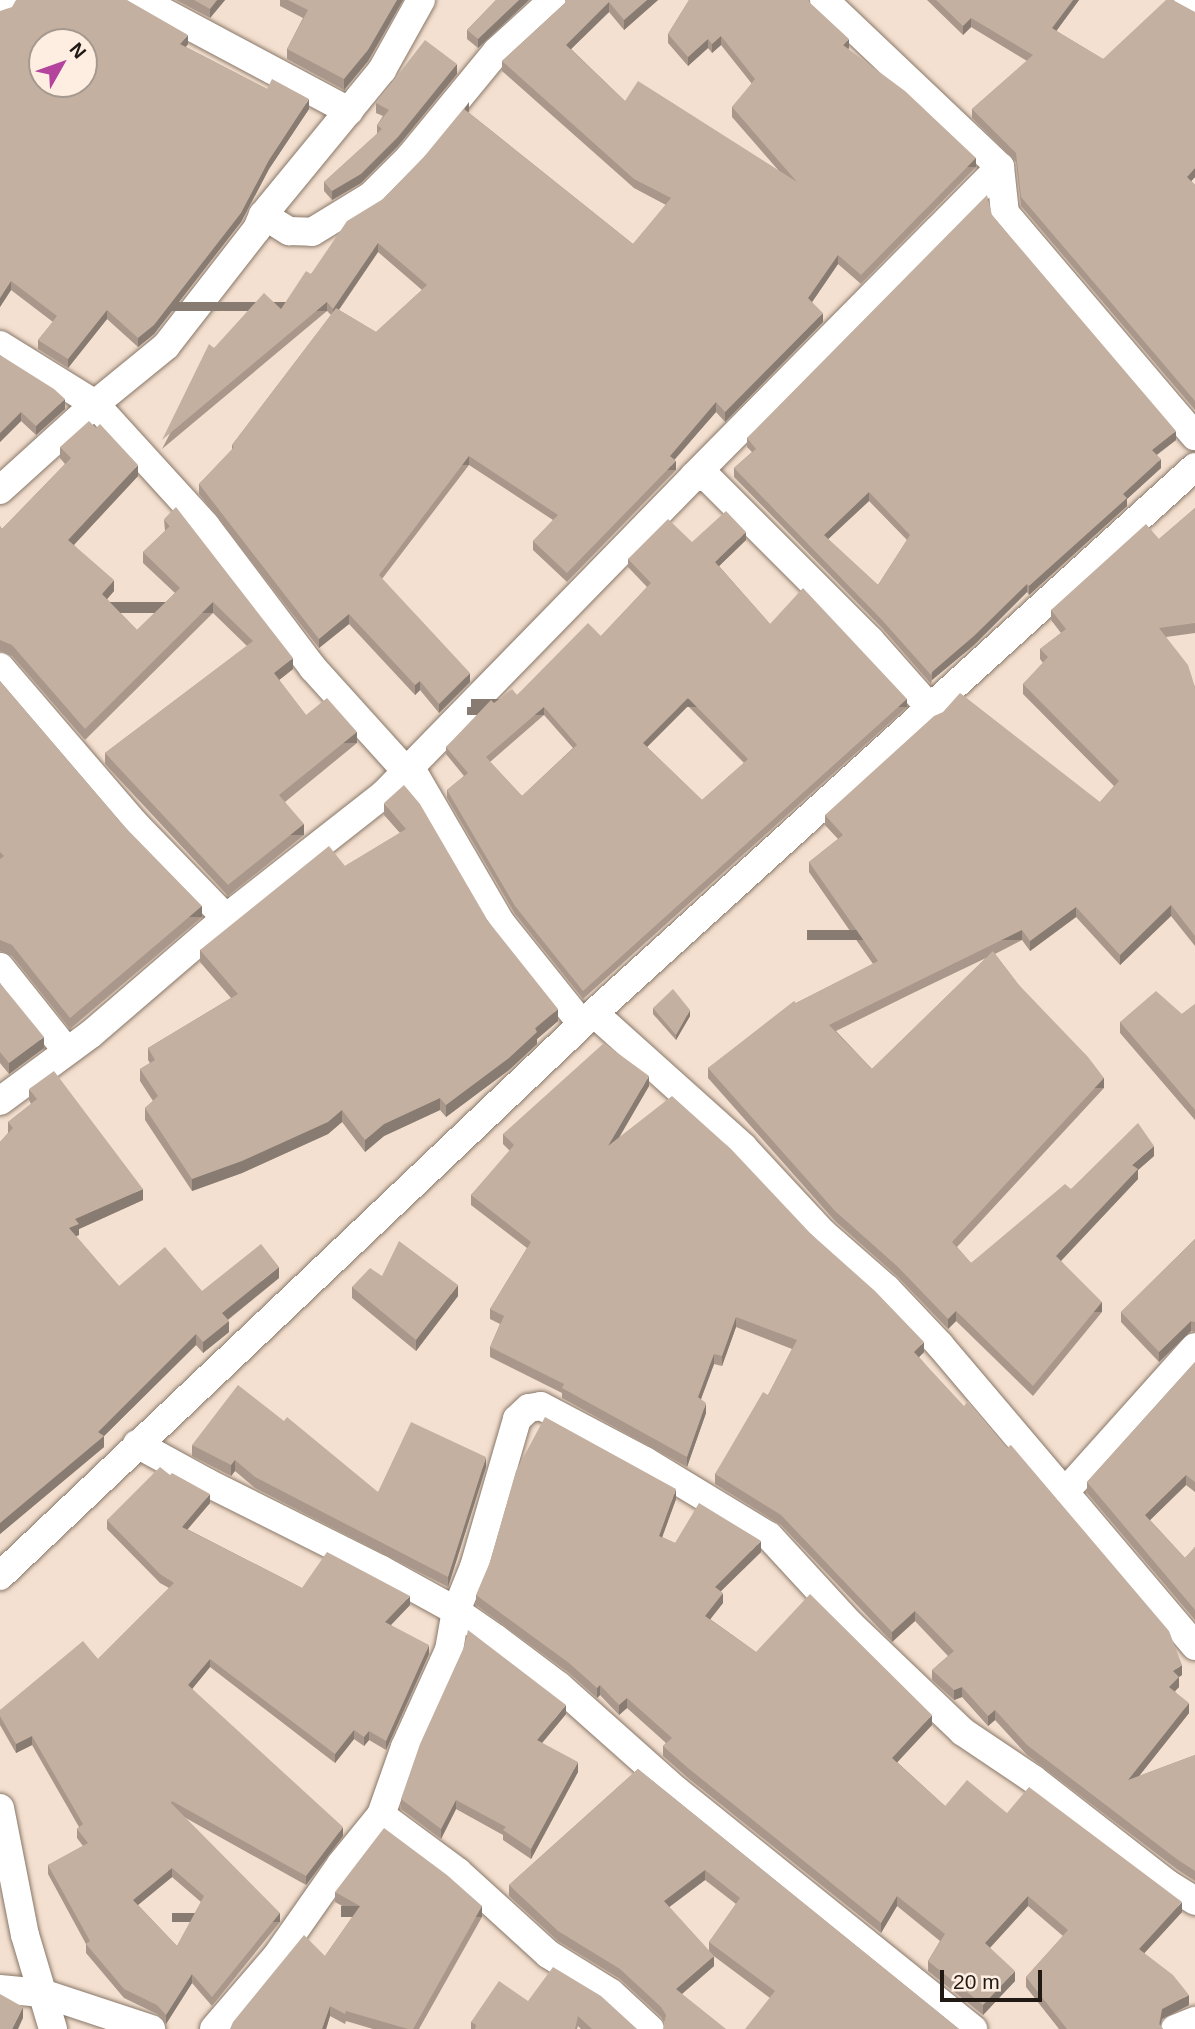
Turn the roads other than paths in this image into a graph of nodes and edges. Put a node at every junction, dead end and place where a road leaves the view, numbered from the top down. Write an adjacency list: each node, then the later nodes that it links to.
1 (4, 0): 8 (street)
2 (141, 0): 9 (street)
3 (421, 0): 9 (street)
4 (553, 0): 11 (street)
5 (824, 0): 10 (street)
6 (1188, 0): 7 (street)
7 (1195, 4)
8 (0, 5)
9 (349, 111): 11 (street)
10 (1000, 167): 14 (street); 16 (street)
11 (263, 215): 13 (street)
12 (0, 345): 13 (street)
13 (95, 404): 17 (street); 20 (street)
14 (1195, 436)
15 (1195, 467): 19 (street)
16 (694, 476): 19 (street); 20 (street)
17 (0, 490)
18 (0, 667): 21 (street)
19 (932, 710): 23 (street)
20 (407, 768): 21 (street); 23 (street)
21 (226, 918): 24 (street)
22 (0, 967): 24 (street)
23 (589, 1019): 27 (street); 28 (street)
24 (67, 1051): 25 (street)
25 (0, 1101)
26 (1195, 1347): 28 (street)
27 (137, 1444): 29 (street); 30 (street)
28 (1064, 1493): 31 (street)
29 (0, 1576)
30 (456, 1611): 33 (street); 34 (street); 42 (street)
31 (1195, 1646)
32 (0, 1808): 36 (street)
33 (381, 1815): 40 (street); 41 (street)
34 (1195, 1901)
35 (0, 1989): 36 (street)
36 (42, 1993): 38 (street); 39 (street)
37 (1195, 2021): 43 (street)
38 (53, 2029)
39 (151, 2029)
40 (214, 2029)
41 (650, 2029)
42 (973, 2029)
43 (1175, 2029)

